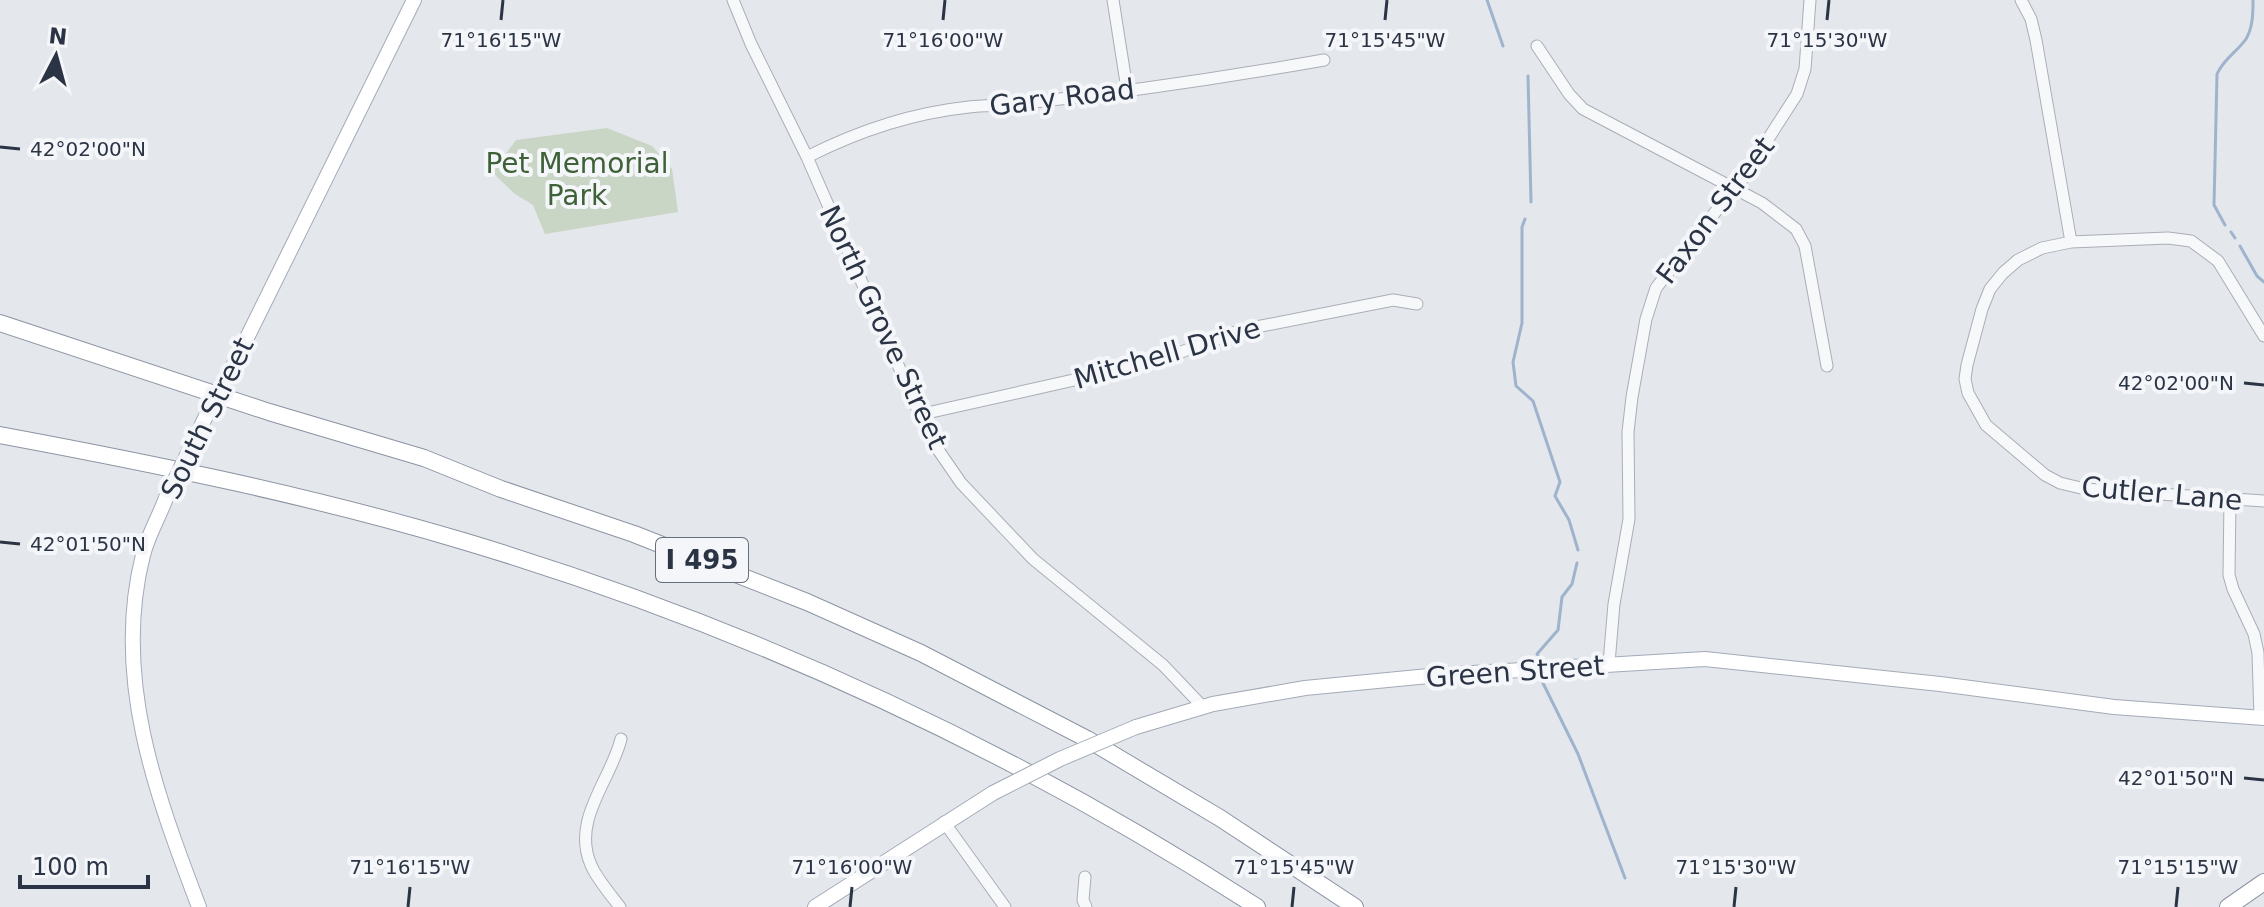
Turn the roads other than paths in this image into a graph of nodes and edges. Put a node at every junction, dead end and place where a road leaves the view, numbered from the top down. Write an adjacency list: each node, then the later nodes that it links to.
1 (414, 0): 28 (main road, South Street, bridge)
2 (733, 0): 9 (street, North Grove Street)
3 (1113, 0): 8 (street)
4 (1810, 0): 10 (street, Faxon Street)
5 (2021, 0): 11 (street)
6 (1537, 46): 10 (street)
7 (1324, 60): 8 (street, Gary Road)
8 (1127, 89): 9 (street, Gary Road)
9 (807, 157): 16 (street, North Grove Street)
10 (1736, 189): 15 (street); 20 (street, Faxon Street)
11 (2071, 242): 14 (street, Cutler Lane); 18 (street, Cutler Lane)
12 (1417, 304): 16 (street, Mitchell Drive)
13 (0, 323): 25 (highway, I 495)
14 (2264, 336)
15 (1827, 366)
16 (918, 415): 21 (street, North Grove Street)
17 (0, 435): 33 (highway, I 495)
18 (2230, 499): 19 (street, Cutler Lane); 22 (street)
19 (2264, 501)
20 (1609, 663): 21 (main road, Green Street); 22 (main road, Green Street)
21 (1202, 706): 24 (main road, Green Street, bridge)
22 (2262, 718)
23 (621, 739): 29 (street)
24 (944, 822): 30 (main road, Green Street); 31 (street)
25 (1303, 871): 34 (highway, I 495); 35 (highway)
26 (1085, 877): 32 (street)
27 (2264, 885): 36 (highway); 37 (highway)
28 (199, 907)
29 (620, 907)
30 (815, 907)
31 (1005, 907)
32 (1086, 907)
33 (1257, 907)
34 (1355, 907)
35 (1363, 907)
36 (2228, 907)
37 (2240, 907)

